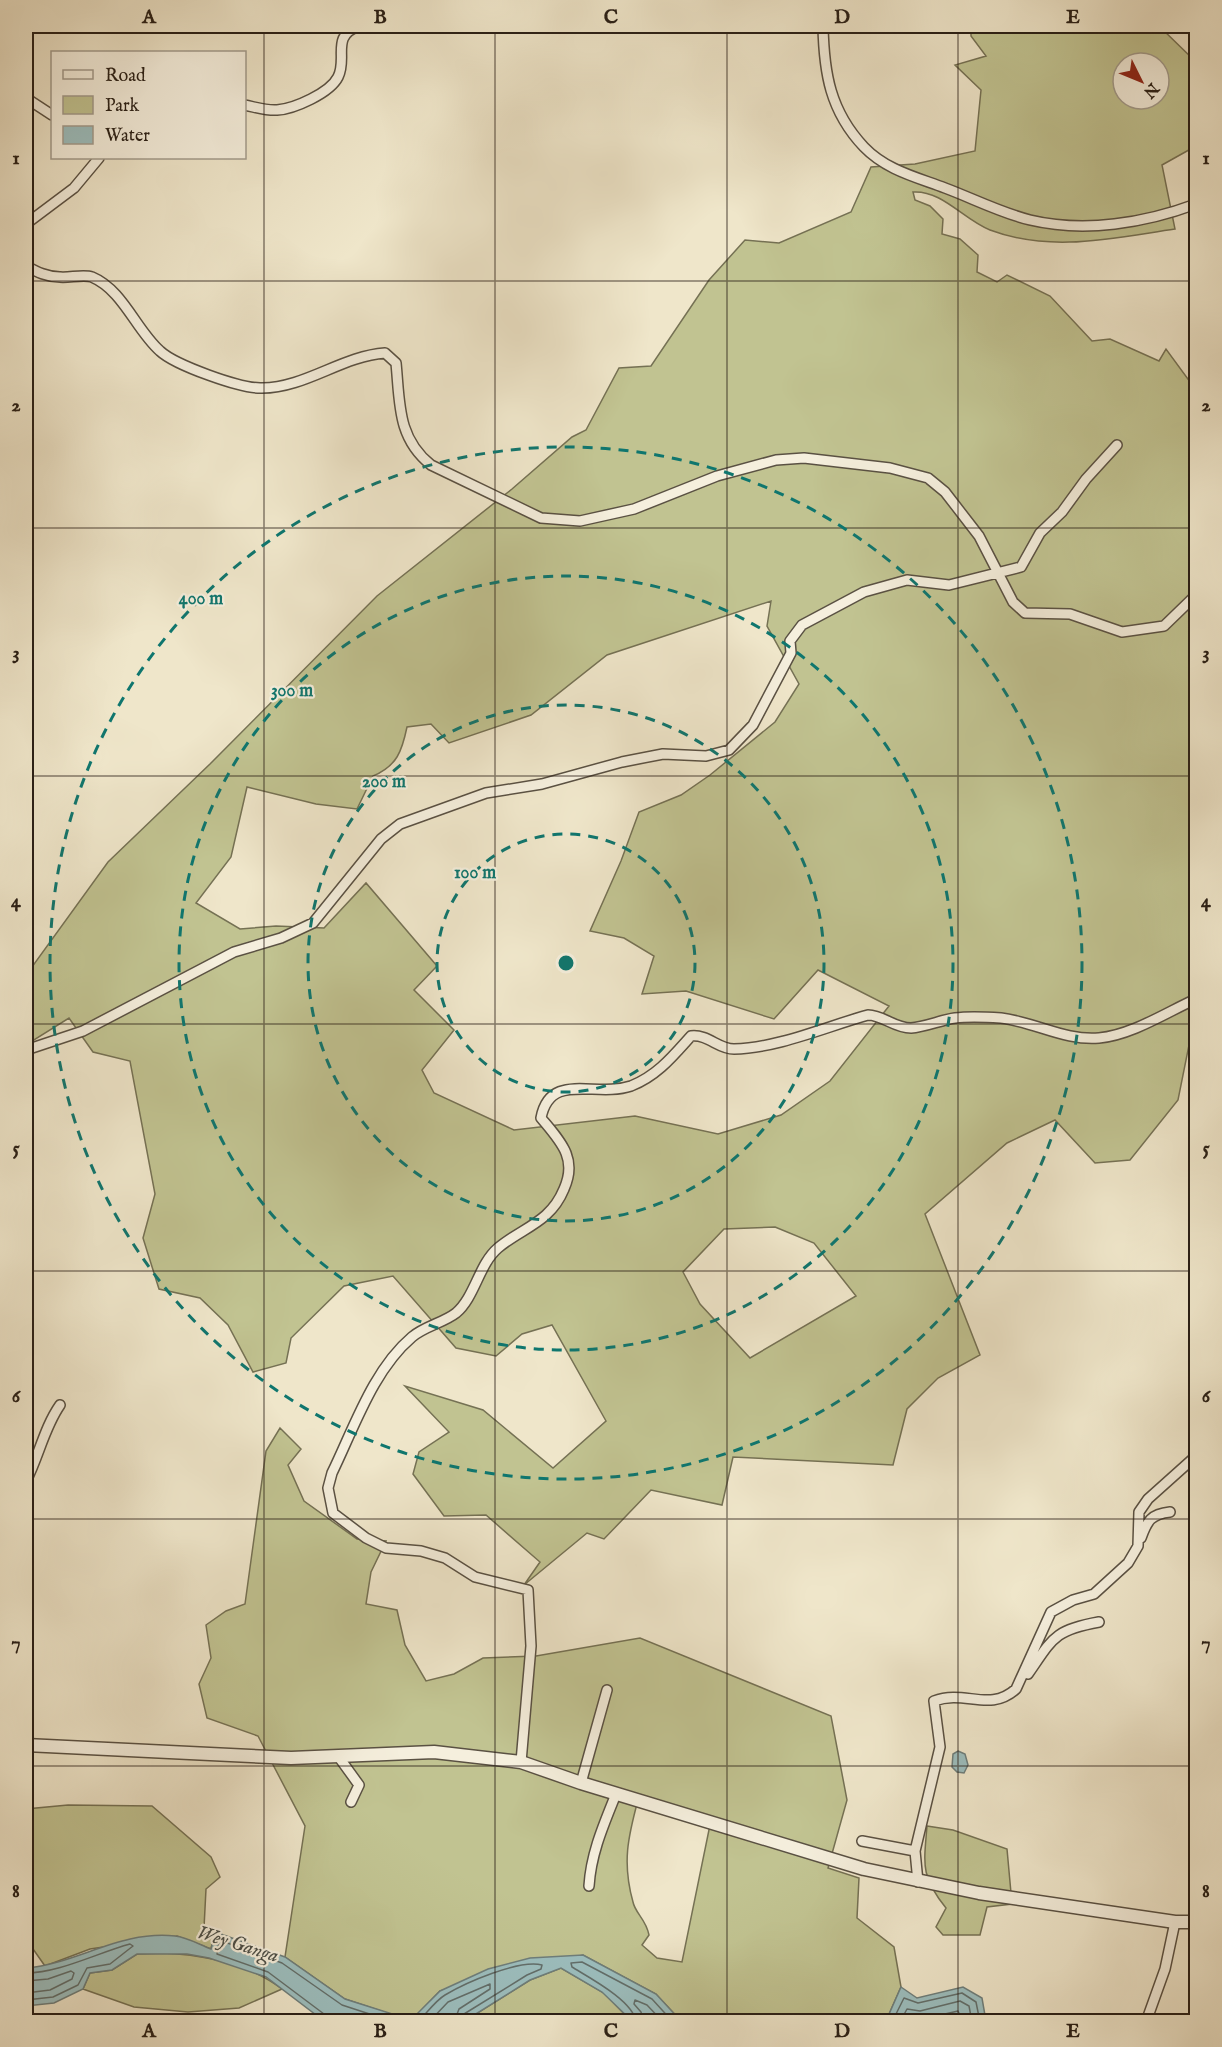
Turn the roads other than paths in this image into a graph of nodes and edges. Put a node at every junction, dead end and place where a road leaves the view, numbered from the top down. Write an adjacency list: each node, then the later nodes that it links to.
1 (359, 26): 4 (street)
2 (823, 26): 7 (street)
3 (26, 98): 5 (street)
4 (246, 105)
5 (51, 114)
6 (98, 159): 8 (street)
7 (1197, 204)
8 (26, 224)
9 (26, 266): 11 (street)
10 (1117, 445): 11 (street)
11 (995, 572): 12 (street); 14 (street)
12 (1197, 595)
13 (1197, 999): 25 (street)
14 (26, 1050)
15 (60, 1405): 17 (street)
16 (1197, 1456): 19 (street)
17 (26, 1481)
18 (1170, 1512): 19 (street)
19 (1138, 1546): 21 (street)
20 (1099, 1622): 21 (street)
21 (1016, 1689): 30 (street)
22 (607, 1690): 26 (street)
23 (26, 1744): 24 (street)
24 (338, 1756): 25 (street); 28 (street)
25 (521, 1762): 26 (street)
26 (581, 1783): 27 (street)
27 (616, 1794): 31 (street); 32 (street)
28 (351, 1802)
29 (862, 1841): 30 (street)
30 (915, 1851): 31 (street)
31 (918, 1882): 34 (street)
32 (589, 1886)
33 (1196, 1920): 34 (street)
34 (1175, 1922): 35 (street)
35 (1146, 2022)

